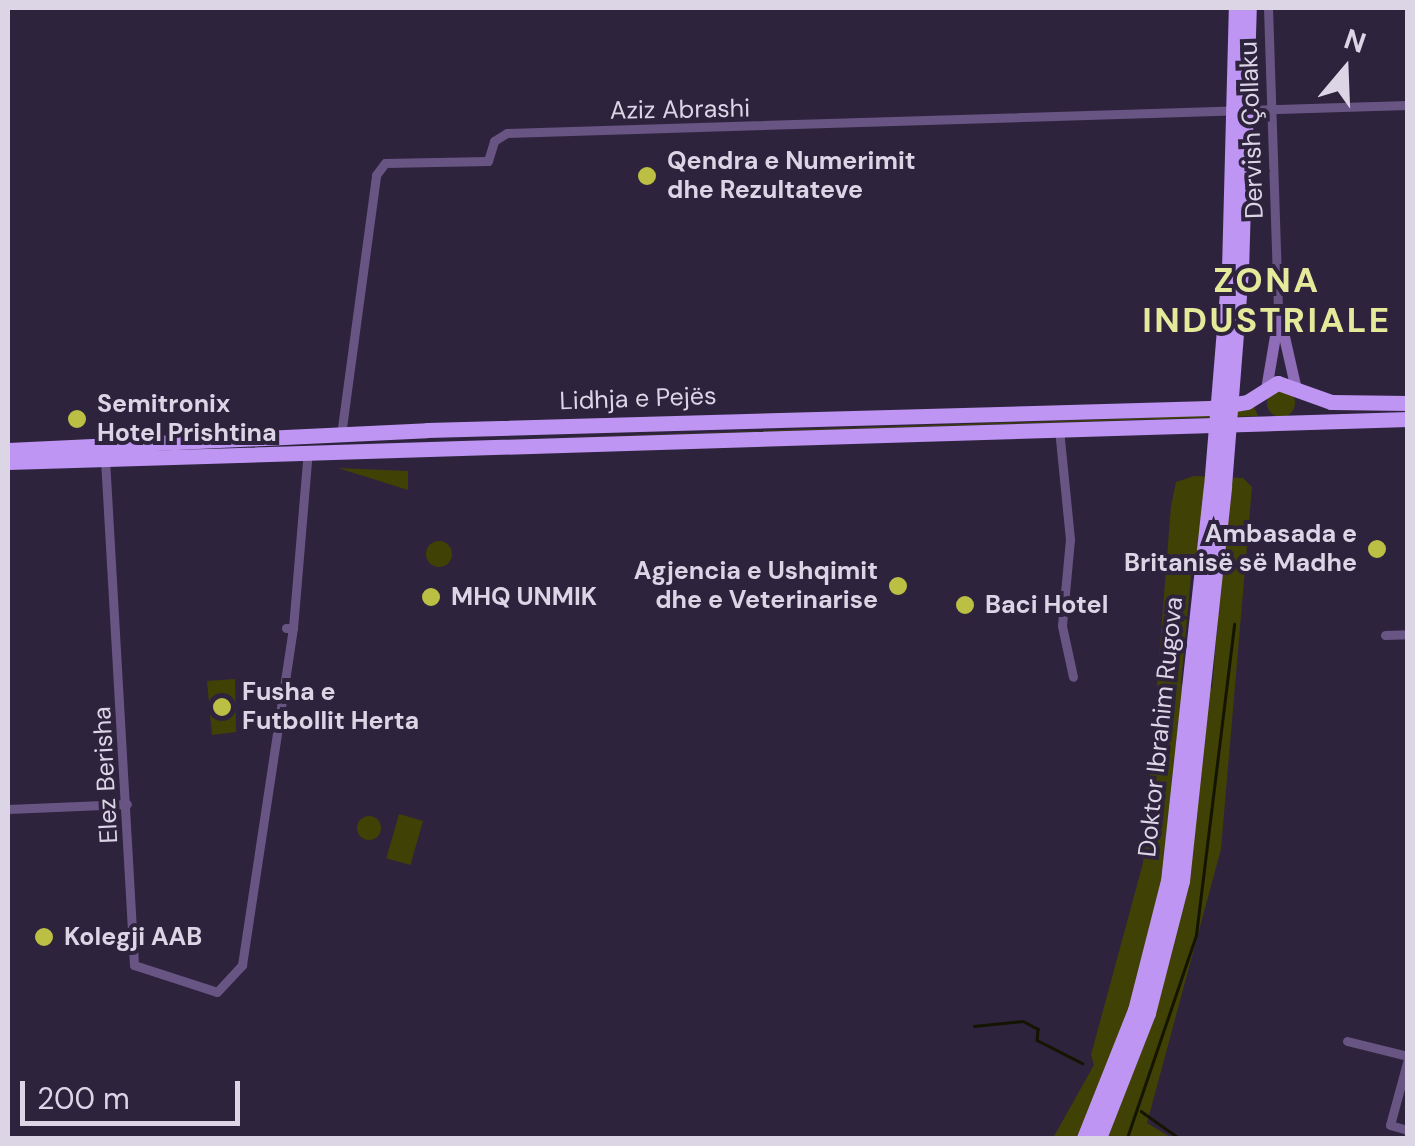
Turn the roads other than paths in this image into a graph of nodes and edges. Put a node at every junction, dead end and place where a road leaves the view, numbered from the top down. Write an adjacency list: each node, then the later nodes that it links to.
1 (1236, 8): 20 (highway, Doktor Ibrahim Rugova, bridge)
2 (1249, 8): 20 (highway, Doktor Ibrahim Rugova, bridge)
3 (1268, 8): 5 (street, Dervish Çollaku)
4 (1408, 106): 5 (street)
5 (1272, 110): 6 (street, Dervish Çollaku); 16 (street, Aziz Abrashi)
6 (1278, 310): 7 (street); 8 (street)
7 (1297, 389): 8 (highway, Lidhja e Pejës); 9 (highway, Lidhja e Pejës); 10 (highway)
8 (1265, 391): 13 (highway); 16 (highway, Lidhja e Pejës)
9 (1408, 403)
10 (1295, 418): 12 (highway, Lidhja e Pejës); 13 (highway, Lidhja e Pejës)
11 (1408, 419): 12 (highway, Lidhja e Pejës)
12 (1386, 420): 14 (highway)
13 (1272, 421): 14 (highway, Lidhja e Pejës)
14 (1195, 425): 15 (highway, Lidhja e Pejës)
15 (1060, 428): 17 (highway, Lidhja e Pejës); 23 (street)
16 (342, 435): 18 (highway, Lidhja e Pejës)
17 (308, 451): 19 (highway, Lidhja e Pejës); 24 (street, Elez Berisha)
18 (8, 456): 19 (highway, Lidhja e Pejës)
19 (102, 459): 24 (street, Elez Berisha)
20 (1218, 487): 29 (highway, Doktor Ibrahim Rugova); 30 (highway, Doktor Ibrahim Rugova)
21 (1408, 634): 22 (street)
22 (1385, 635)
23 (1073, 677)
24 (127, 804): 25 (street)
25 (8, 809)
26 (1346, 1041): 27 (street)
27 (1408, 1058): 28 (street)
28 (1408, 1130)
29 (1084, 1138)
30 (1099, 1138)

